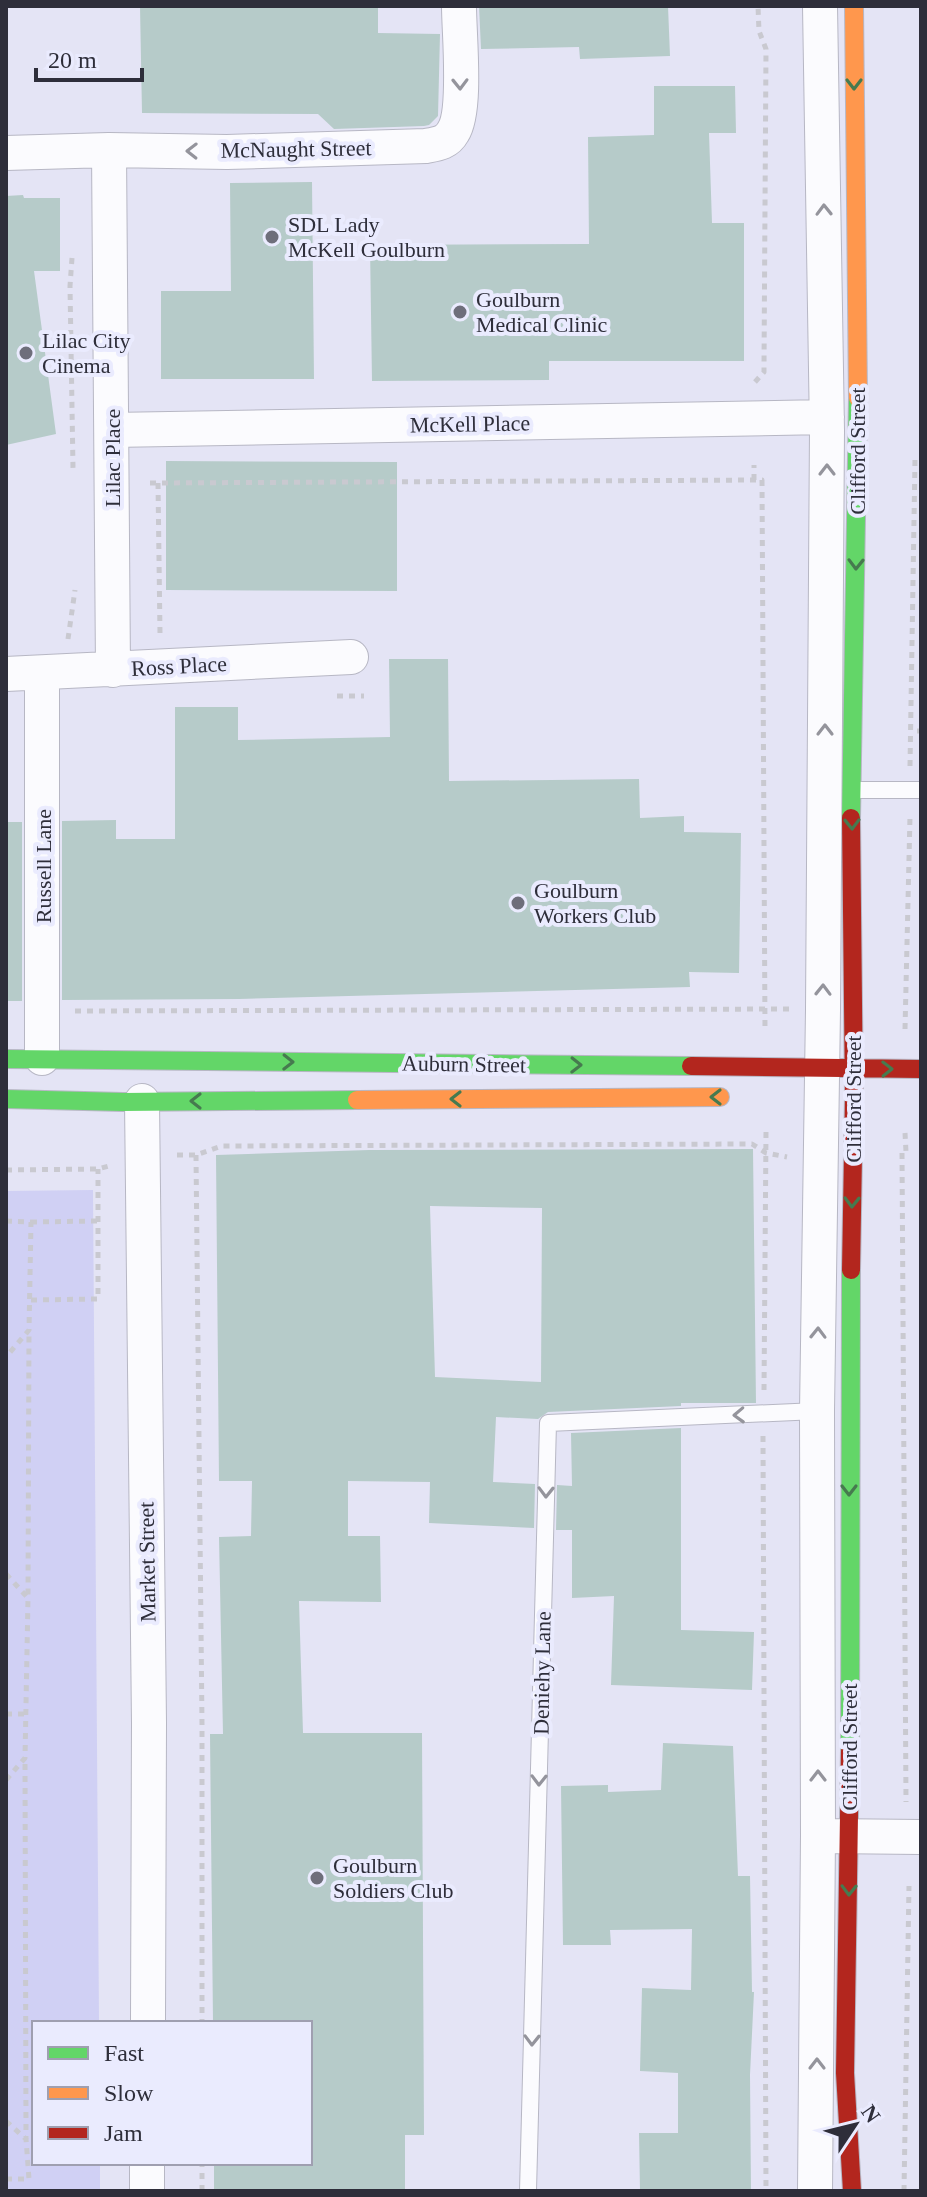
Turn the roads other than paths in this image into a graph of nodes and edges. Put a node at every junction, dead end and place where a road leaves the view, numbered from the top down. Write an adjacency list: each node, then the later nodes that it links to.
1 (459, 6): 4 (street, McNaught Street, one-way to 4)
2 (820, 6): 6 (street, Clifford Street, one-way to 2)
3 (854, 6): 6 (main road, Clifford Street, one-way to 6)
4 (109, 150): 5 (street, McNaught Street); 8 (street, Lilac Place)
5 (6, 153)
6 (841, 347): 7 (street, Clifford Street)
7 (837, 426): 8 (street, McKell Place); 14 (street, Clifford Street)
8 (112, 430): 10 (street, Lilac Place)
9 (351, 657): 10 (street, Ross Place)
10 (113, 670): 11 (street, Ross Place)
11 (42, 673): 12 (street, Ross Place); 15 (street, Russell Lane)
12 (6, 674)
13 (916, 790): 14 (lane)
14 (838, 791): 18 (street, Clifford Street)
15 (42, 1058): 16 (main road, Auburn Street); 18 (main road, Auburn Street, one-way to 18)
16 (6, 1059)
17 (921, 1069): 18 (main road, Auburn Street, one-way to 17)
18 (838, 1087): 22 (street, Clifford Street, one-way to 18); 23 (main road, Clifford Street, one-way to 23)
19 (734, 1096): 21 (main road, Auburn Street, one-way to 21)
20 (6, 1099): 21 (main road, Auburn Street)
21 (142, 1101): 25 (street, Market Street)
22 (817, 1411): 23 (street, Clifford Street, one-way to 22); 28 (lane, Deniehy Lane, one-way to 28)
23 (834, 1836): 24 (street); 29 (street, Clifford Street, one-way to 23); 30 (main road, Clifford Street, one-way to 30)
24 (921, 1837)
25 (148, 2021)
26 (147, 2165): 27 (street)
27 (147, 2191)
28 (528, 2191)
29 (815, 2191)
30 (852, 2191)

